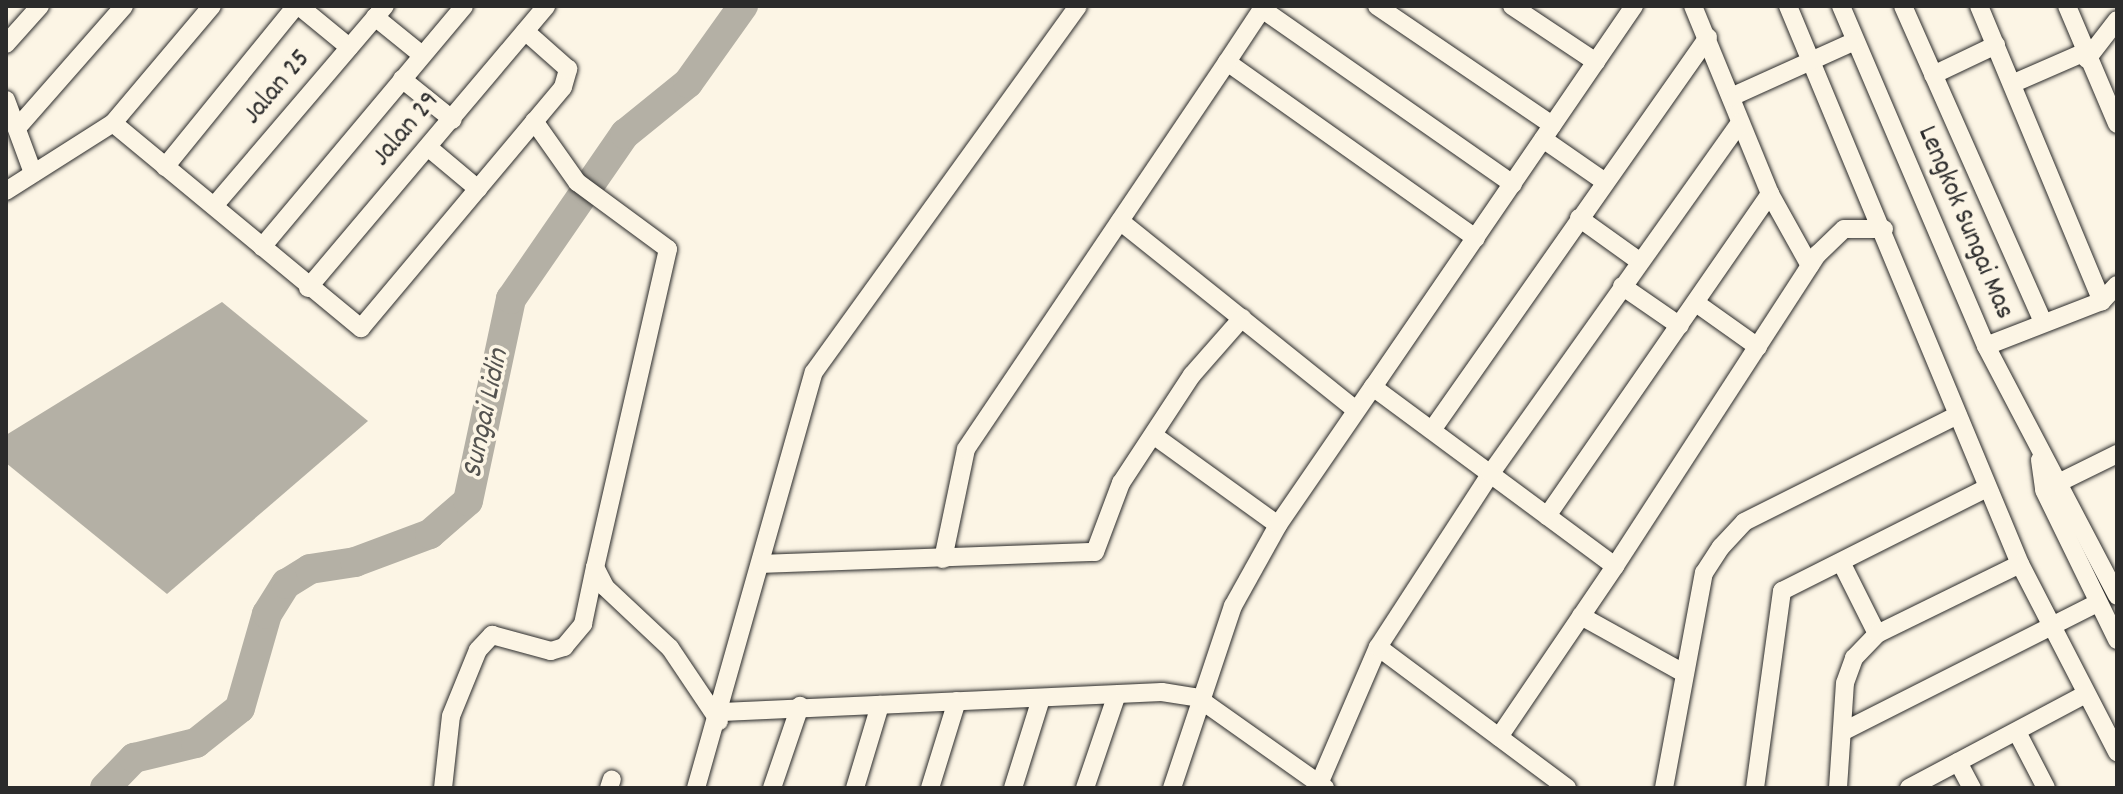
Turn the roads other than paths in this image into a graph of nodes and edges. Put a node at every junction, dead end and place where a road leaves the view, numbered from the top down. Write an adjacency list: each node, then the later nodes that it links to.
1 (40, 6): 23 (street)
2 (124, 6): 41 (street)
3 (212, 6): 39 (street)
4 (297, 6): 25 (street); 44 (street)
5 (464, 6): 26 (street)
6 (546, 6): 20 (street, Jalan 29)
7 (1078, 6): 82 (street)
8 (1377, 6): 42 (street)
9 (1512, 6): 30 (street)
10 (1634, 6): 30 (street)
11 (1693, 6): 21 (street)
12 (1788, 6): 28 (street)
13 (1841, 6): 22 (street, Lengkok Sungai Mas)
14 (1903, 6): 31 (street)
15 (1979, 6): 24 (street)
16 (2067, 6): 27 (street)
17 (1263, 8): 29 (street); 47 (street)
18 (380, 12): 25 (street, Jalan 25); 26 (street)
19 (2117, 20): 27 (street)
20 (525, 31): 36 (street, Jalan 29); 37 (street)
21 (1708, 37): 34 (street); 46 (street)
22 (1855, 41): 28 (street); 67 (street, Lengkok Sungai Mas)
23 (6, 44)
24 (1996, 45): 31 (street); 33 (street)
25 (349, 47): 51 (street, Jalan 25)
26 (422, 55): 32 (street)
27 (2086, 56): 33 (street); 40 (street)
28 (1810, 59): 34 (street); 54 (street)
29 (1227, 62): 53 (street); 55 (street)
30 (1596, 62): 42 (street)
31 (1933, 75): 65 (street)
32 (402, 79): 36 (street); 56 (street)
33 (2014, 83): 62 (street)
34 (1731, 97): 38 (street)
35 (6, 100): 41 (street)
36 (453, 120): 43 (street, Jalan 29)
37 (534, 121): 48 (street); 85 (street)
38 (1740, 122): 50 (street); 57 (street)
39 (113, 123): 44 (street); 45 (street)
40 (2117, 124)
41 (17, 128): 45 (street)
42 (1548, 132): 46 (street); 47 (street)
43 (429, 148): 48 (street); 61 (street, Jalan 29)
44 (165, 167): 51 (street)
45 (33, 173): 49 (street)
46 (1605, 182): 52 (street)
47 (1513, 184): 55 (street)
48 (478, 189): 61 (street)
49 (6, 191)
50 (1770, 194): 58 (street); 63 (street)
51 (214, 206): 56 (street)
52 (1579, 218): 57 (street); 72 (street)
53 (1120, 221): 64 (street); 80 (street)
54 (1884, 229): 58 (street); 71 (street)
55 (1476, 238): 69 (street)
56 (262, 247): 61 (street)
57 (1639, 261): 60 (street)
58 (1810, 266): 68 (street)
59 (2117, 285): 62 (street)
60 (1622, 286): 66 (street); 75 (street)
61 (308, 288)
62 (2102, 301): 65 (street)
63 (1696, 303): 66 (street); 68 (street)
64 (1242, 318): 70 (street); 73 (street)
65 (2043, 322): 67 (street)
66 (1680, 326): 78 (street)
67 (1986, 346): 76 (street, Lengkok Sungai Mas)
68 (1758, 347): 84 (street)
69 (1373, 387): 70 (street); 72 (street)
70 (1356, 410): 79 (street)
71 (1958, 415): 77 (street); 93 (street)
72 (1432, 430): 75 (street)
73 (1156, 437): 79 (street); 80 (street)
74 (2117, 454): 76 (street)
75 (1491, 473): 78 (street); 92 (street)
76 (2052, 486): 86 (street, Lengkok Sungai Mas); 87 (street, Lengkok Sungai Mas)
77 (1987, 488): 81 (street); 83 (street)
78 (1547, 516): 84 (street)
79 (1278, 525): 96 (street)
80 (943, 559): 82 (street)
81 (1841, 562): 90 (street); 118 (street)
82 (761, 564): 101 (street)
83 (2020, 564): 89 (street); 90 (street)
84 (1615, 566): 88 (street)
85 (595, 567): 101 (street); 108 (street)
86 (2117, 596)
87 (2097, 603): 89 (street); 91 (street, Lengkok Sungai Mas)
88 (1581, 616): 93 (street); 104 (street)
89 (2051, 627): 94 (street); 102 (street)
90 (1877, 634): 102 (street)
91 (2117, 640)
92 (1378, 647): 104 (street); 107 (street)
93 (1684, 673): 117 (street)
94 (2086, 694): 103 (street); 105 (street)
95 (1116, 697): 96 (street); 98 (street); 114 (street)
96 (1198, 698): 107 (street); 115 (street)
97 (957, 701): 98 (street); 99 (street); 112 (street)
98 (1040, 702): 113 (street)
99 (880, 705): 100 (street); 111 (street)
100 (800, 706): 101 (street); 110 (street)
101 (720, 716): 109 (street)
102 (1842, 732): 119 (street)
103 (2017, 732): 106 (street); 122 (street)
104 (1499, 737): 116 (street)
105 (2117, 752)
106 (1958, 762): 120 (street); 121 (street)
107 (1322, 786)
108 (443, 788)
109 (696, 788)
110 (772, 788)
111 (855, 788)
112 (930, 788)
113 (1013, 788)
114 (1085, 788)
115 (1172, 788)
116 (1567, 788)
117 (1664, 788)
118 (1755, 788)
119 (1838, 788)
120 (1909, 788)
121 (1972, 788)
122 (2046, 788)

